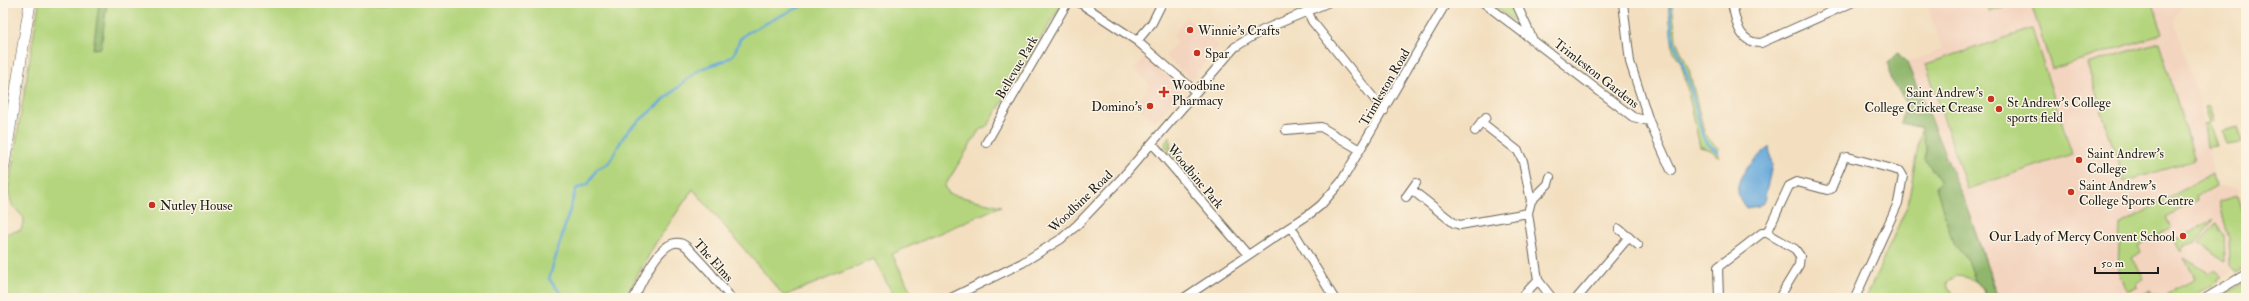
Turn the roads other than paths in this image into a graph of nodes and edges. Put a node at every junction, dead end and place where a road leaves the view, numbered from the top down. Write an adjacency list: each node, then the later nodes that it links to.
1 (30, 3): 18 (street)
2 (1067, 3): 21 (street, Bellevue Park)
3 (1080, 3): 14 (street)
4 (1162, 3): 14 (street)
5 (1327, 3): 12 (street, Woodbine Park)
6 (1446, 3): 16 (street, Trimleston Road)
7 (1484, 3): 13 (street, Trimleston Gardens)
8 (1516, 3): 13 (street, Trimleston Gardens)
9 (1623, 3): 17 (street, Trimleston Gardens)
10 (1732, 3): 11 (street)
11 (1851, 3)
12 (1308, 12): 15 (street, Woodbine Park); 16 (street)
13 (1532, 38): 17 (street, Trimleston Gardens)
14 (1137, 41): 15 (street)
15 (1196, 92): 22 (street, Woodbine Park)
16 (1384, 111): 23 (street, Trimleston Road)
17 (1649, 121): 25 (street, Trimleston Gardens)
18 (7, 126): 24 (street)
19 (1286, 130): 23 (street)
20 (1475, 131): 28 (street)
21 (986, 143)
22 (1152, 143): 35 (street, Woodbine Park); 40 (street, Woodbine Road)
23 (1360, 150): 30 (street, Trimleston Road)
24 (3, 170)
25 (1671, 170)
26 (1550, 177): 28 (street)
27 (1406, 197): 29 (street)
28 (1531, 201): 29 (street)
29 (1528, 213): 37 (street)
30 (1291, 227): 35 (street); 42 (street)
31 (1619, 229): 33 (street)
32 (1767, 233): 46 (street); 47 (street); 48 (street)
33 (1629, 237): 34 (street); 45 (street)
34 (1638, 245)
35 (1248, 255): 41 (street)
36 (2246, 274): 49 (street)
37 (1538, 280): 43 (street); 44 (street)
38 (634, 298): 39 (street, The Elms)
39 (731, 298)
40 (952, 298)
41 (1184, 298)
42 (1334, 298)
43 (1521, 298)
44 (1552, 298)
45 (1577, 298)
46 (1719, 298)
47 (1779, 298)
48 (1855, 298)
49 (2206, 298)

